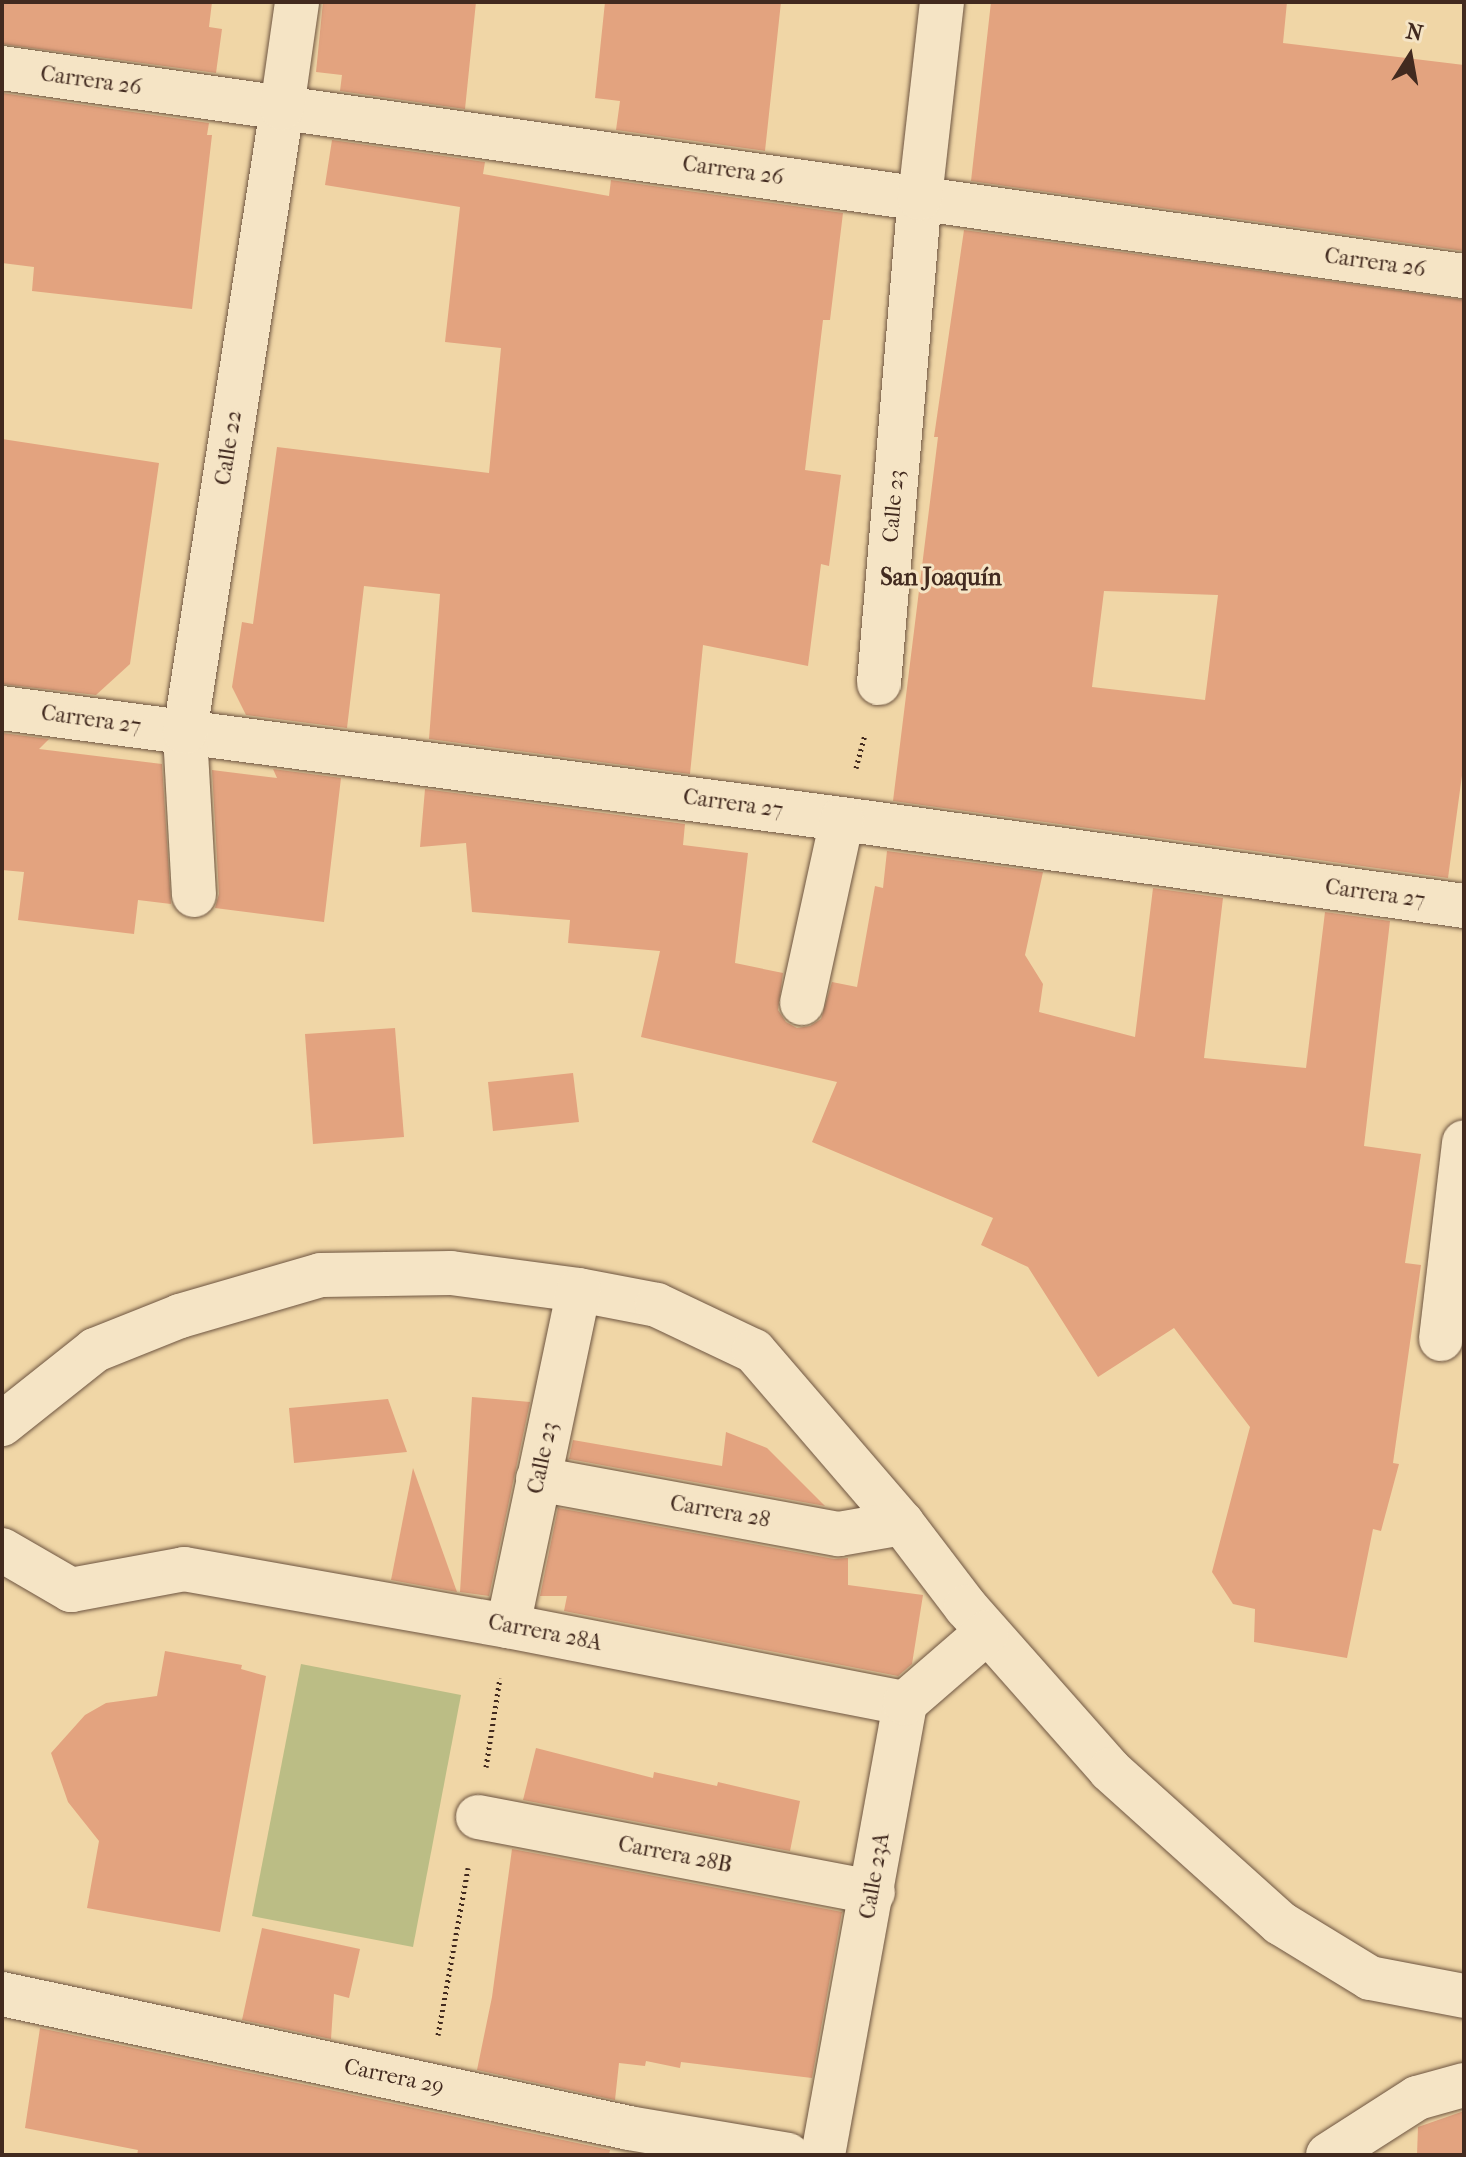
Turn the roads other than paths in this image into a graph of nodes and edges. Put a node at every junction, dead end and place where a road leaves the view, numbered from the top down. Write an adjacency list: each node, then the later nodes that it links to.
1 (297, 2): 4 (street, Calle 22)
2 (942, 2): 5 (street, Calle 23)
3 (2, 68): 4 (street, Carrera 26)
4 (282, 108): 5 (street, Carrera 26); 9 (street, Calle 22)
5 (920, 198): 6 (street, Carrera 26); 7 (street, Calle 23)
6 (1464, 276)
7 (879, 683)
8 (2, 708): 9 (street, Carrera 27)
9 (185, 732): 10 (street, Carrera 27); 11 (street, Calle 22)
10 (842, 819): 12 (street, Carrera 27); 13 (street)
11 (194, 895)
12 (1464, 906)
13 (802, 1003)
14 (1464, 1142): 16 (street)
15 (579, 1290): 17 (street); 18 (street, Calle 23); 19 (street)
16 (1441, 1339)
17 (2, 1424)
18 (538, 1479): 19 (street, Carrera 28); 21 (street, Calle 23)
19 (902, 1523): 22 (street)
20 (2, 1550): 21 (street, Carrera 28A)
21 (508, 1626): 23 (street, Carrera 28A)
22 (987, 1632): 23 (street); 27 (street)
23 (905, 1703): 25 (street, Calle 23A)
24 (478, 1817): 25 (street, Carrera 28B)
25 (873, 1892): 31 (street, Calle 23A)
26 (2, 1994): 29 (street, Carrera 29)
27 (1464, 1996)
28 (1464, 2085): 32 (street)
29 (627, 2142): 30 (street, Carrera 29)
30 (788, 2155)
31 (823, 2155)
32 (1328, 2155)

